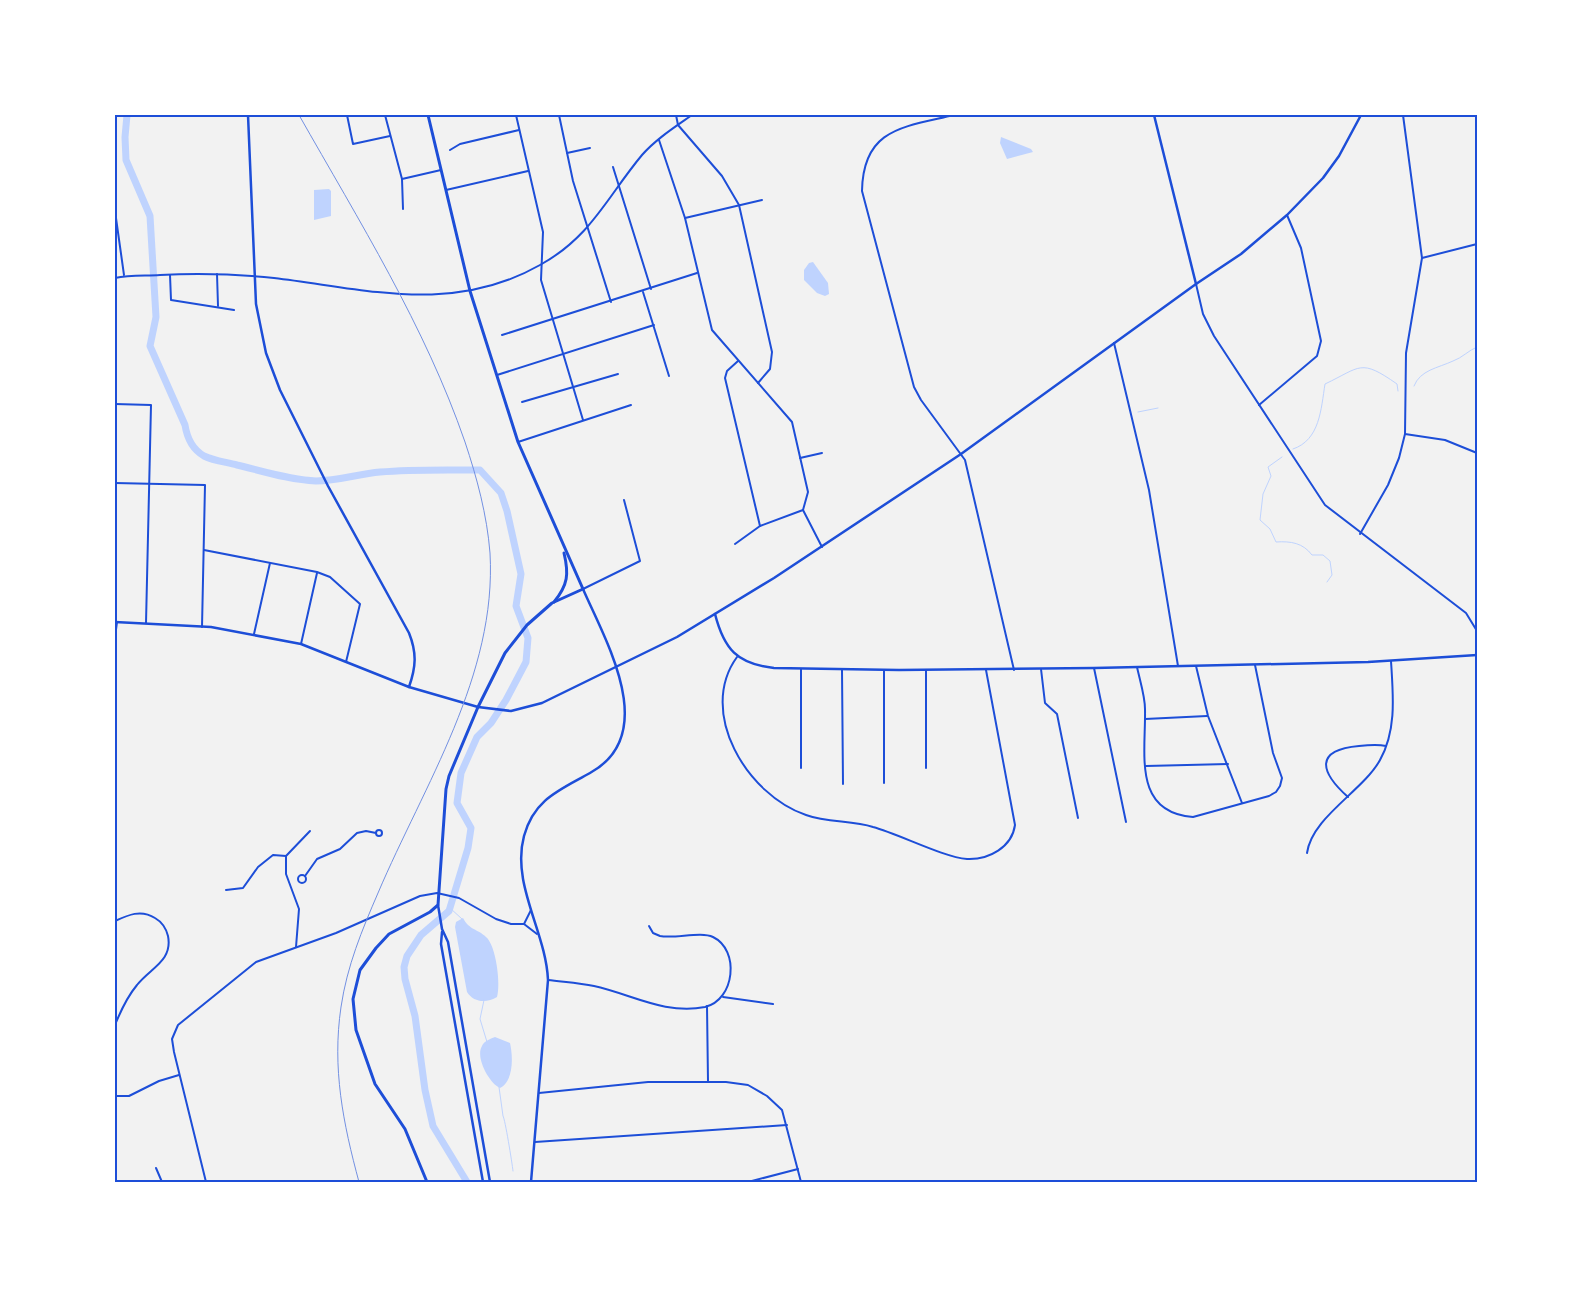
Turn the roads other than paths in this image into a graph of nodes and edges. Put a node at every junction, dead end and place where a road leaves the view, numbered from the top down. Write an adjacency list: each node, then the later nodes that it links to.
1 (248, 115): 40 (main road)
2 (347, 115): 15 (street)
3 (385, 115): 15 (street)
4 (428, 115): 21 (highway)
5 (516, 115): 14 (street)
6 (559, 115): 19 (street)
7 (676, 115): 13 (street)
8 (692, 115): 13 (street)
9 (954, 115): 69 (street)
10 (1154, 115): 42 (main road)
11 (1361, 115): 30 (main road)
12 (1403, 115): 34 (street)
13 (678, 125): 16 (street); 27 (street)
14 (519, 130): 18 (street); 22 (street)
15 (390, 136): 23 (street)
16 (660, 140): 24 (street); 31 (street)
17 (590, 148): 19 (street)
18 (450, 150)
19 (567, 153): 32 (street)
20 (613, 167): 24 (street)
21 (441, 170): 23 (street); 25 (highway)
22 (529, 170): 25 (street); 35 (street)
23 (402, 179): 28 (street)
24 (619, 186): 32 (street); 43 (street)
25 (446, 190): 44 (highway)
26 (762, 200): 27 (street)
27 (739, 205): 31 (street); 58 (street)
28 (403, 209)
29 (115, 211): 39 (street)
30 (1287, 216): 42 (main road); 63 (street)
31 (684, 218): 36 (street)
32 (588, 228): 35 (street); 46 (street)
33 (1477, 244): 34 (street)
34 (1422, 258): 65 (street)
35 (540, 265): 44 (street); 49 (street)
36 (697, 273): 43 (street); 54 (street)
37 (217, 274): 38 (street); 40 (street); 47 (street)
38 (170, 275): 39 (street); 47 (street)
39 (124, 276): 41 (street)
40 (255, 276): 44 (street); 110 (main road)
41 (115, 278)
42 (1196, 284): 52 (main road); 63 (street)
43 (651, 289): 45 (street)
44 (470, 291): 56 (highway)
45 (643, 292): 46 (street); 50 (street)
46 (611, 302): 49 (street)
47 (218, 307): 48 (street)
48 (234, 310)
49 (552, 320): 51 (street); 53 (street)
50 (654, 325): 53 (street); 57 (street)
51 (502, 335)
52 (1114, 343): 69 (main road); 98 (street)
53 (563, 354): 56 (street); 59 (street)
54 (738, 361): 58 (street); 75 (street)
55 (618, 374): 59 (street)
56 (497, 375): 66 (highway)
57 (669, 376)
58 (758, 383): 70 (street)
59 (573, 387): 60 (street); 64 (street)
60 (522, 402)
61 (115, 404): 72 (street)
62 (631, 405): 64 (street)
63 (1259, 405): 76 (street)
64 (583, 420): 66 (street)
65 (1405, 434): 68 (street); 76 (street)
66 (518, 442): 78 (highway)
67 (822, 453): 70 (street)
68 (1477, 453)
69 (961, 454): 79 (main road); 109 (street)
70 (800, 458): 74 (street)
71 (115, 483): 72 (street)
72 (150, 484): 80 (street); 87 (street)
73 (624, 500): 83 (street)
74 (803, 510): 75 (street); 79 (street)
75 (760, 526): 77 (street)
76 (1360, 534): 89 (street)
77 (735, 544)
78 (562, 545): 83 (highway); 84 (highway)
79 (822, 547): 85 (main road)
80 (204, 550): 81 (street); 88 (street)
81 (270, 563): 82 (street); 90 (street)
82 (317, 572): 92 (street); 96 (street)
83 (583, 589): 84 (highway); 101 (main road)
84 (552, 603): 111 (highway)
85 (715, 614): 94 (main road); 101 (main road)
86 (116, 622): 87 (main road); 91 (street)
87 (146, 623): 88 (main road)
88 (202, 626): 90 (main road)
89 (1477, 631)
90 (254, 634): 92 (main road)
91 (115, 637)
92 (301, 644): 96 (main road)
93 (1477, 655): 95 (main road)
94 (737, 657): 103 (main road); 108 (street)
95 (1391, 661): 97 (main road); 114 (street)
96 (346, 662): 110 (main road)
97 (1255, 665): 99 (main road); 122 (street)
98 (1178, 666): 99 (main road); 100 (main road)
99 (1196, 666): 112 (street)
100 (1137, 667): 102 (main road); 113 (street)
101 (616, 668): 111 (main road); 135 (main road)
102 (1094, 668): 104 (main road); 124 (street)
103 (801, 669): 105 (main road); 117 (street)
104 (1041, 669): 109 (main road); 123 (street)
105 (842, 670): 106 (main road); 120 (street)
106 (884, 670): 107 (main road); 119 (street)
107 (926, 670): 108 (main road); 118 (street)
108 (986, 670): 109 (main road)
109 (1014, 670)
110 (409, 687): 111 (main road)
111 (478, 707): 133 (highway)
112 (1208, 716): 113 (street); 115 (street)
113 (1145, 719): 116 (street)
114 (1386, 746): 121 (street); 121 (street)
115 (1228, 764): 116 (street); 122 (street)
116 (1146, 766): 122 (street)
117 (801, 768)
118 (926, 768)
119 (884, 783)
120 (843, 784)
121 (1348, 797): 127 (street)
122 (1242, 803)
123 (1078, 818)
124 (1126, 822)
125 (310, 831): 128 (street)
126 (376, 832): 129 (street)
127 (1307, 853)
128 (286, 856): 131 (street); 132 (street)
129 (305, 876): 130 (street); 130 (street)
130 (298, 882): 131 (street)
131 (291, 886): 141 (street)
132 (226, 890)
133 (438, 893): 134 (highway); 137 (street); 141 (street)
134 (438, 905): 139 (main road); 157 (highway)
135 (532, 908): 137 (street); 140 (main road)
136 (115, 921): 146 (street)
137 (524, 924): 140 (street)
138 (649, 926): 143 (street)
139 (442, 930): 158 (main road); 159 (main road)
140 (539, 936): 142 (main road)
141 (296, 947): 147 (street)
142 (548, 980): 145 (street); 149 (main road)
143 (723, 997): 144 (street); 145 (street)
144 (773, 1004)
145 (707, 1006): 148 (street)
146 (115, 1025)
147 (179, 1075): 150 (street); 156 (street)
148 (708, 1081): 149 (street); 151 (street)
149 (539, 1093): 152 (main road)
150 (115, 1096)
151 (787, 1125): 152 (street); 154 (street)
152 (535, 1142): 160 (main road)
153 (156, 1168): 155 (street)
154 (798, 1169): 161 (street); 162 (street)
155 (162, 1182)
156 (206, 1182)
157 (427, 1182)
158 (483, 1182)
159 (490, 1182)
160 (531, 1182)
161 (748, 1182)
162 (802, 1182)

